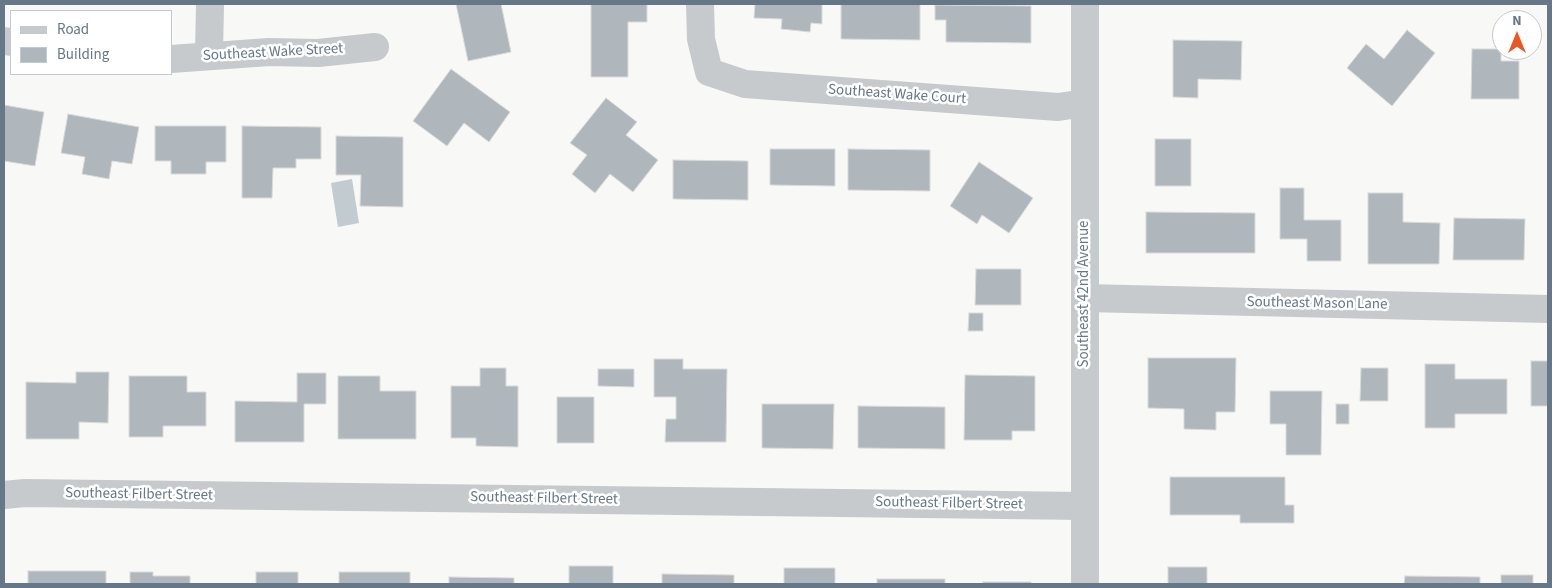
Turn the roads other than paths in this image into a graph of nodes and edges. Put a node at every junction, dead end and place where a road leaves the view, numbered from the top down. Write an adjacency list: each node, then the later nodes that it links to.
1 (210, 4): 5 (street)
2 (700, 4): 7 (street, Southeast Wake Court)
3 (1085, 4): 7 (street, Southeast 42nd Avenue)
4 (375, 47): 5 (street, Southeast Wake Street)
5 (209, 55): 6 (street, Southeast Wake Street)
6 (172, 59)
7 (1085, 103): 8 (street, Southeast 42nd Avenue)
8 (1085, 298): 9 (street, Southeast Mason Lane); 11 (street, Southeast 42nd Avenue)
9 (1548, 309)
10 (4, 495): 11 (street, Southeast Filbert Street)
11 (1085, 506): 12 (street, Southeast 42nd Avenue)
12 (1085, 584)

